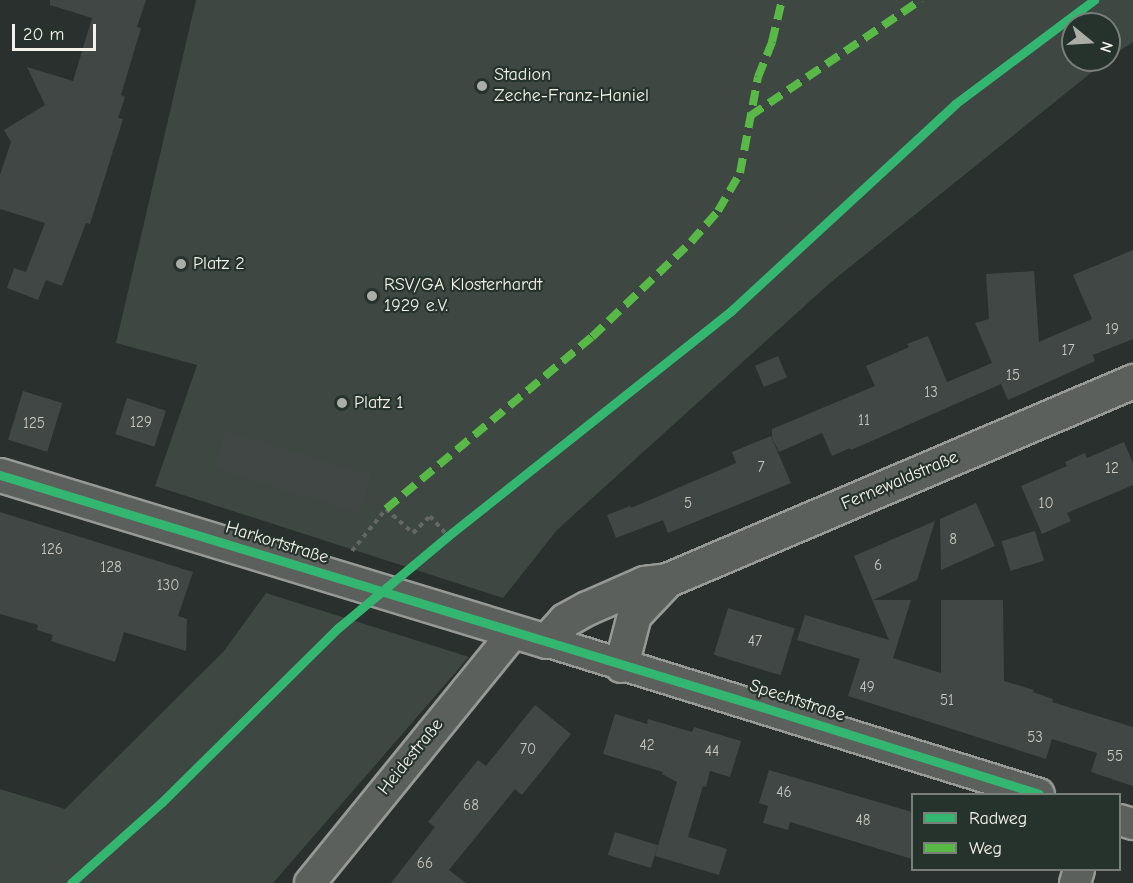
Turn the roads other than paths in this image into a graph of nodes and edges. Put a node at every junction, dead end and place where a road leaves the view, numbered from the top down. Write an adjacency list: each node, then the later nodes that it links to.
1 (1133, 381): 3 (street, Fernewaldstraße)
2 (0, 475): 4 (street, Harkortstraße)
3 (667, 580): 5 (street, Fernewaldstraße); 6 (street, Fernewaldstraße)
4 (514, 632): 5 (street, Harkortstraße); 8 (street, Heidestraße)
5 (546, 641): 6 (street, Spechtstraße)
6 (621, 665): 7 (street, Spechtstraße)
7 (1033, 793)
8 (310, 883)

